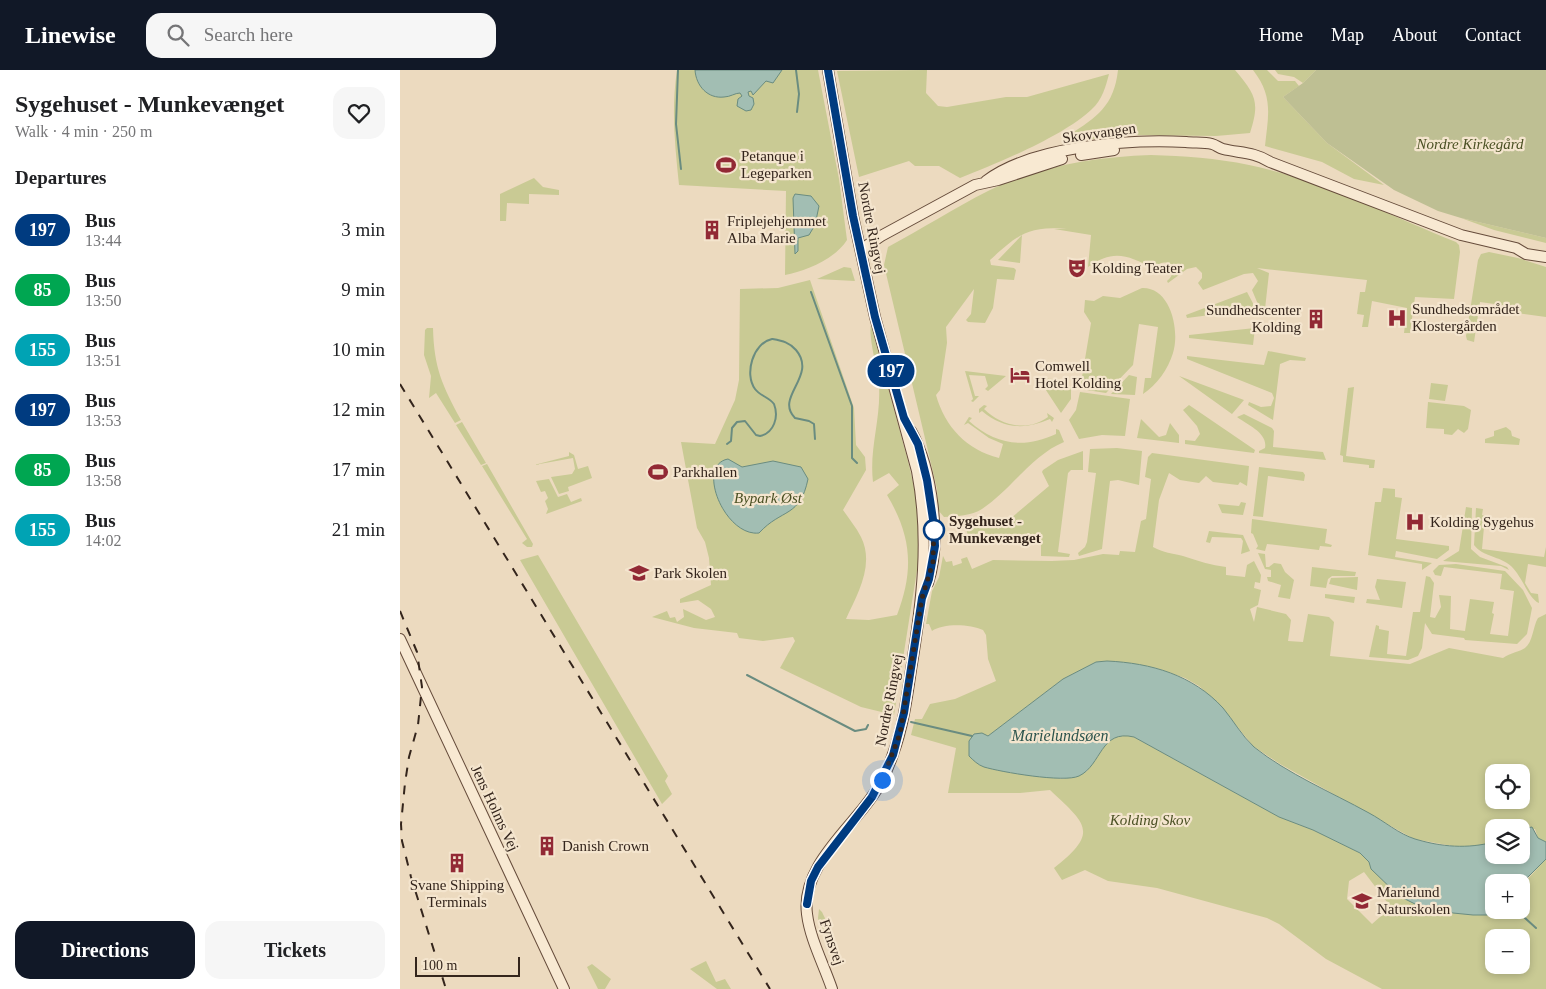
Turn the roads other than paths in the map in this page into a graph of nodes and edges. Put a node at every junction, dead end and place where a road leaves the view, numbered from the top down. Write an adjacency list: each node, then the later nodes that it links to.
1 (828, 70): 3 (main road, Nordre Ringvej)
2 (1516, 248): 3 (main road, Skovvangen); 4 (main road, Skovvangen); 5 (main road, Skovvangen)
3 (862, 249): 7 (main road, Nordre Ringvej)
4 (1546, 250)
5 (1546, 257)
6 (400, 639): 8 (main road, Jens Holms Vej)
7 (807, 904): 9 (main road, Fynsvej)
8 (564, 989)
9 (832, 989)

